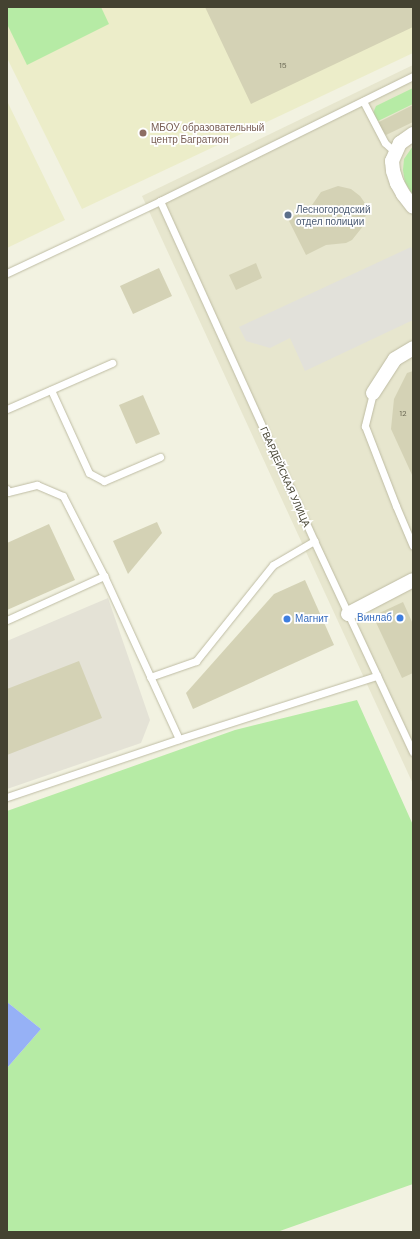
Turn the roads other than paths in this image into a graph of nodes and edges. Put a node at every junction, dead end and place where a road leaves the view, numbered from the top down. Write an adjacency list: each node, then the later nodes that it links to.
1 (413, 76): 2 (lane)
2 (363, 101): 4 (lane); 5 (lane)
3 (413, 134): 4 (street)
4 (395, 152): 6 (street)
5 (160, 201): 7 (lane); 15 (lane, ГВАРДЕЙСКАЯ УЛИЦА)
6 (413, 207)
7 (7, 273)
8 (413, 348): 11 (street)
9 (112, 363): 10 (lane)
10 (51, 390): 12 (lane); 13 (lane)
11 (373, 393): 16 (lane)
12 (7, 410)
13 (160, 457)
14 (7, 489): 17 (lane)
15 (314, 541): 19 (lane, ГВАРДЕЙСКАЯ УЛИЦА); 22 (lane)
16 (413, 546)
17 (104, 576): 20 (lane); 22 (lane)
18 (413, 580): 19 (street)
19 (348, 614): 21 (lane, ГВАРДЕЙСКАЯ УЛИЦА)
20 (7, 620)
21 (377, 676): 23 (lane); 24 (lane, ГВАРДЕЙСКАЯ УЛИЦА)
22 (150, 677): 23 (lane)
23 (179, 739): 25 (lane)
24 (413, 752)
25 (7, 796)

